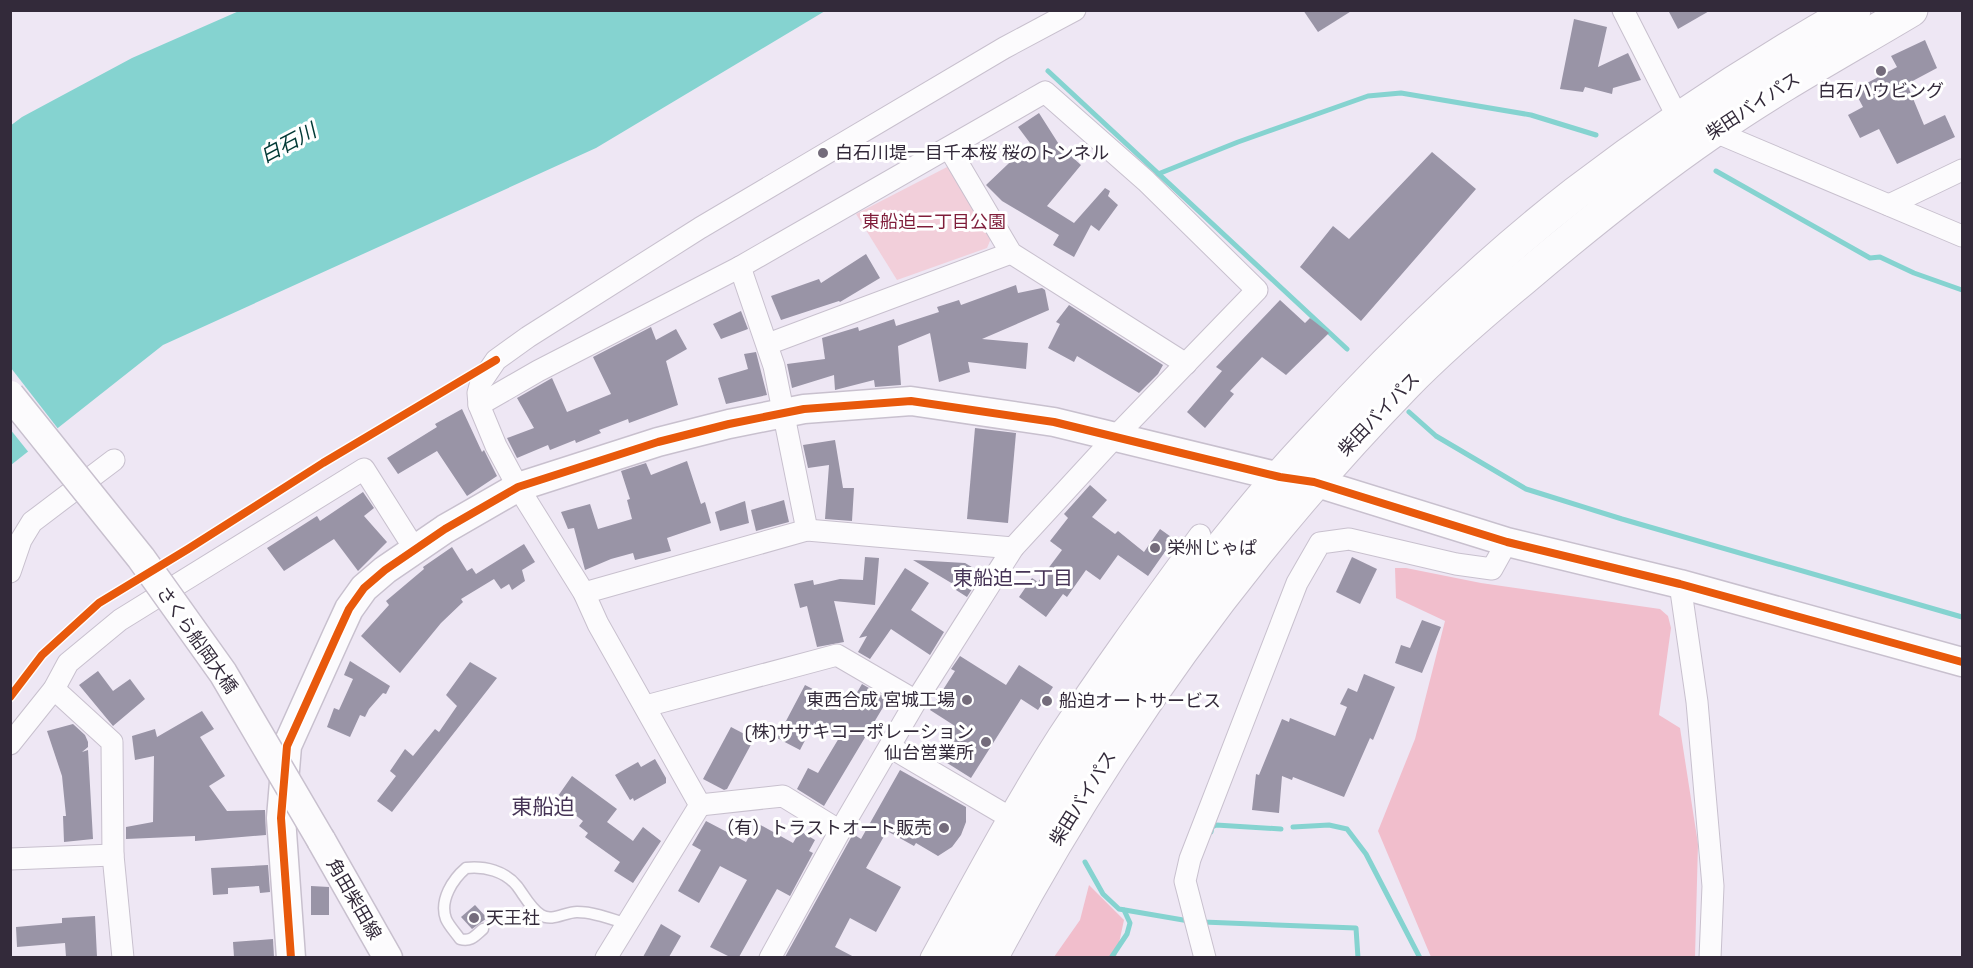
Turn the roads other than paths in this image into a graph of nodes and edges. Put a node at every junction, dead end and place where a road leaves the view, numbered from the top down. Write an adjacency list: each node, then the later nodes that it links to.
1 (1075, 10): 16 (street)
2 (1623, 10): 5 (street)
3 (1854, 10): 5 (highway, 柴田バイパス)
4 (1911, 10): 6 (highway, 柴田バイパス)
5 (1679, 120): 20 (highway, 柴田バイパス)
6 (1713, 131): 9 (street); 21 (highway, 柴田バイパス)
7 (949, 148): 11 (street); 12 (street); 14 (street)
8 (1962, 170): 9 (street)
9 (1889, 205): 10 (street)
10 (1962, 236)
11 (1011, 253): 13 (street); 14 (street)
12 (740, 267): 13 (street); 16 (street)
13 (768, 344): 17 (street)
14 (1186, 364): 18 (street)
15 (10, 395): 41 (street, さくら船岡大橋, bridge)
16 (478, 405): 22 (street)
17 (783, 412): 18 (street); 22 (street); 23 (street)
18 (1116, 436): 20 (street); 27 (street)
19 (114, 460): 28 (street)
20 (1280, 477): 21 (street); 31 (highway, 柴田バイパス)
21 (1314, 482): 25 (street); 53 (highway, 柴田バイパス)
22 (518, 488): 26 (street); 30 (street)
23 (807, 530): 27 (street); 30 (street)
24 (1200, 535): 31 (street)
25 (1507, 542): 29 (street); 54 (street)
26 (414, 548): 33 (street); 47 (street)
27 (1013, 548): 34 (street)
28 (10, 572)
29 (1680, 584): 32 (street); 55 (street)
30 (584, 593): 35 (street)
31 (1134, 646): 39 (street); 52 (highway, 柴田バイパス)
32 (1962, 662)
33 (54, 689): 36 (street); 42 (street)
34 (916, 701): 35 (street); 37 (street)
35 (646, 706): 38 (street)
36 (10, 744)
37 (890, 747): 39 (street); 40 (street)
38 (700, 805): 40 (street); 44 (street)
39 (1009, 817): 51 (street)
40 (840, 831): 50 (street)
41 (321, 840): 48 (street, 角田柴田線)
42 (113, 855): 43 (street); 46 (street)
43 (10, 859)
44 (627, 924): 45 (lane); 49 (street)
45 (483, 929)
46 (123, 957)
47 (291, 957)
48 (388, 957)
49 (606, 957)
50 (770, 957)
51 (931, 957)
52 (957, 957)
53 (991, 957)
54 (1205, 957)
55 (1710, 957)

